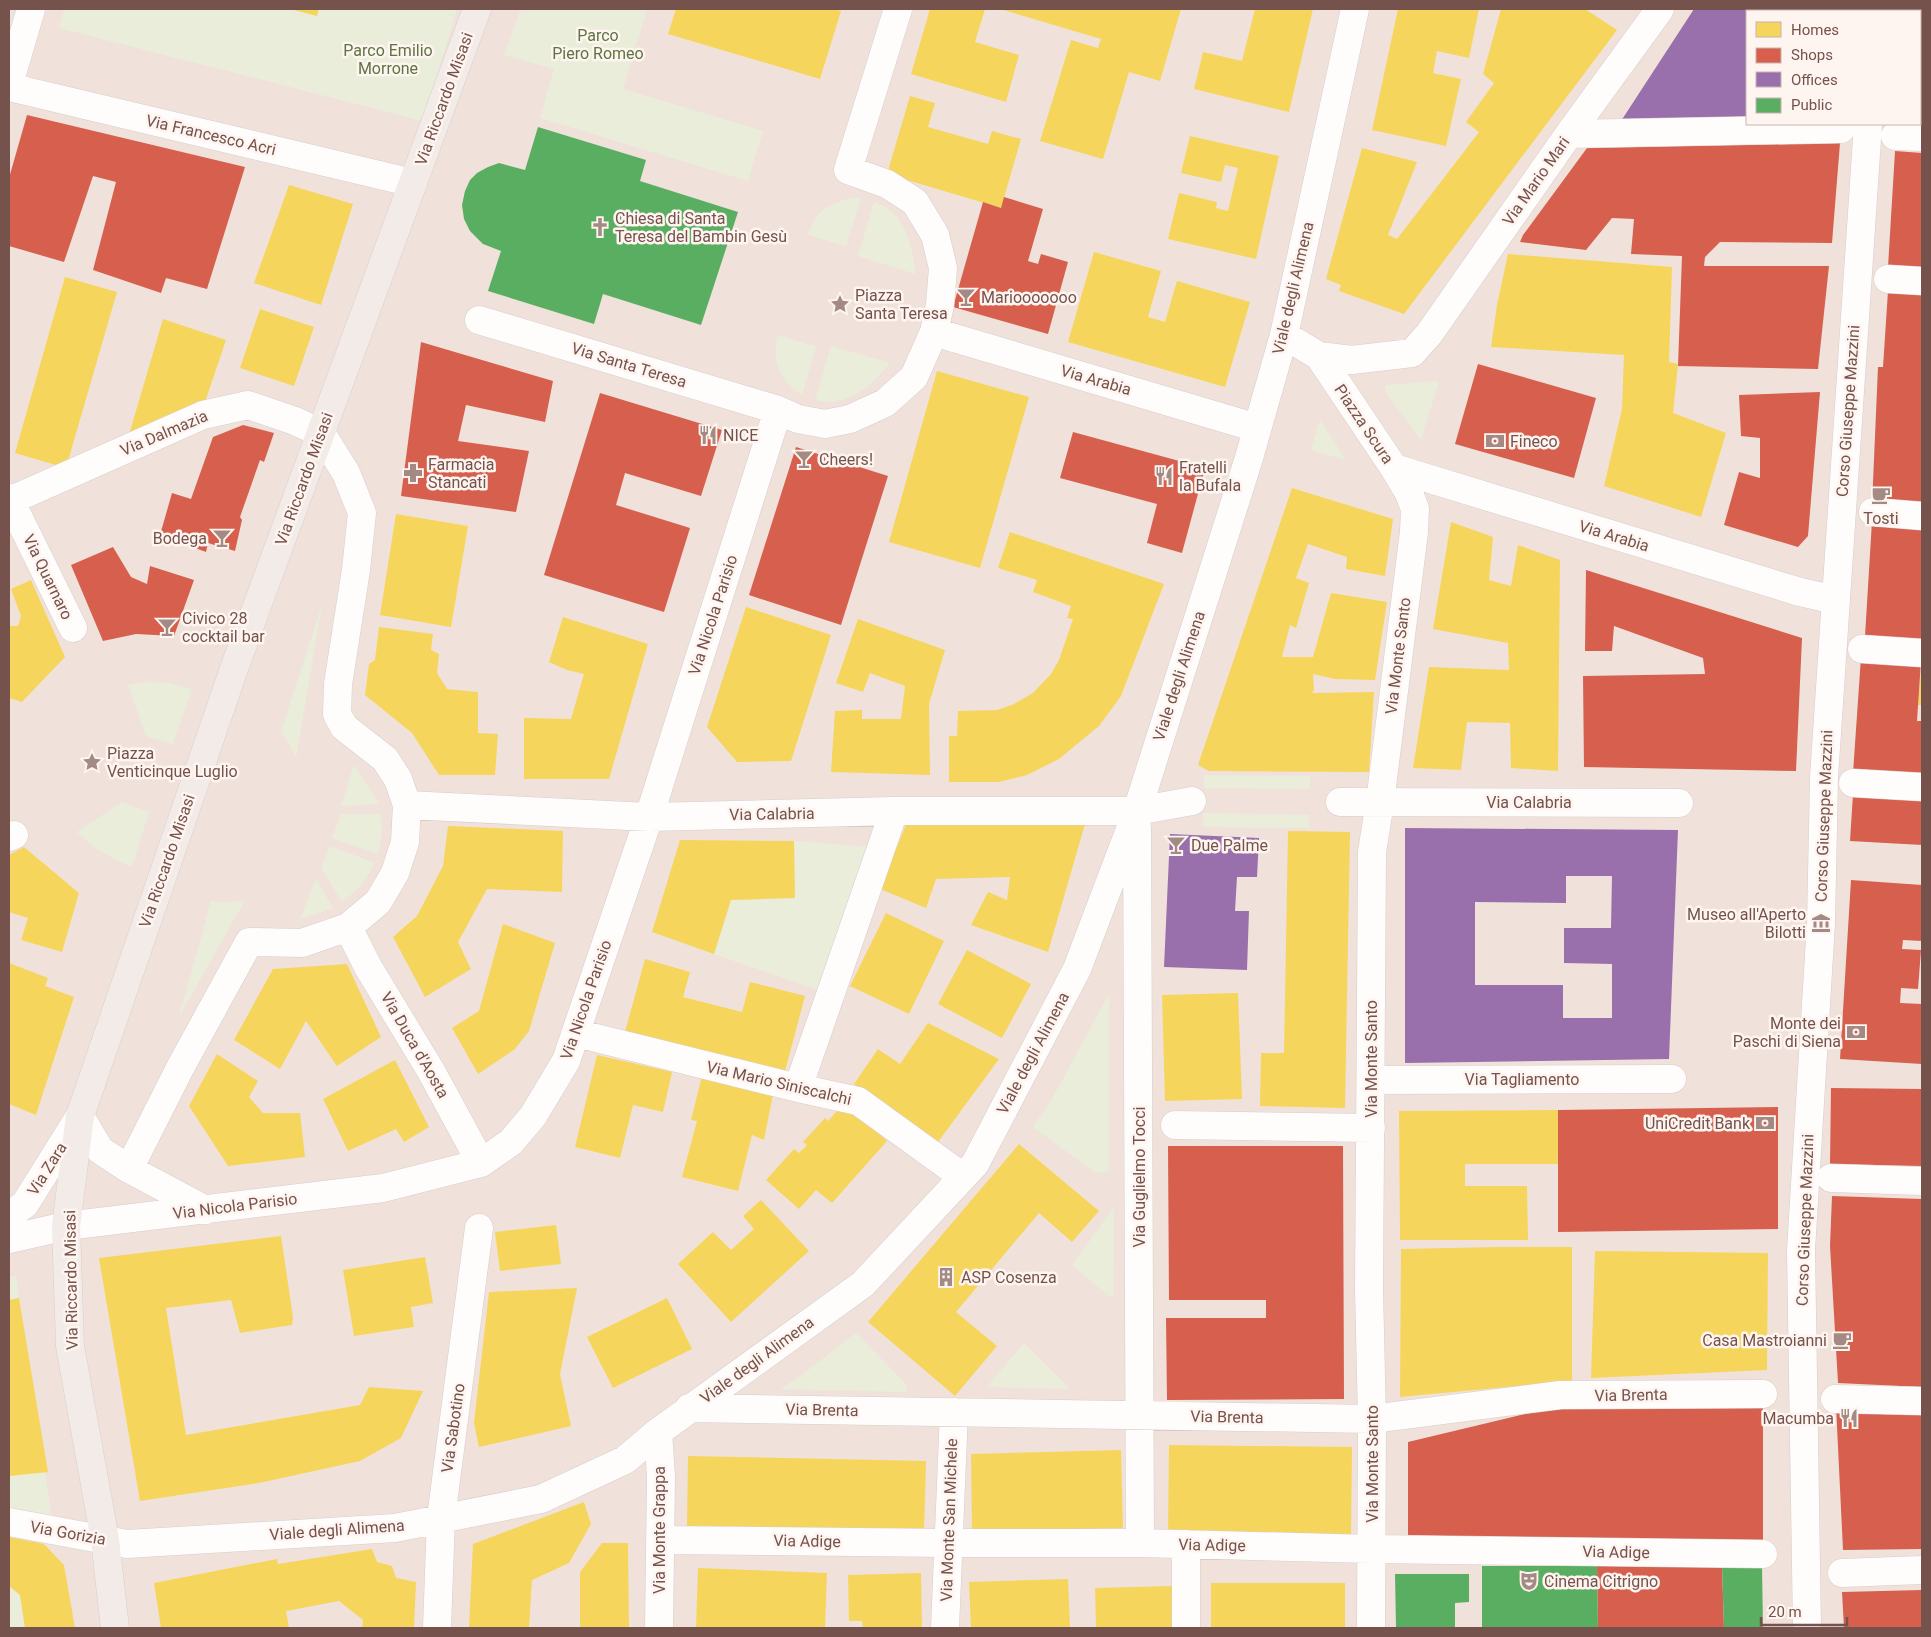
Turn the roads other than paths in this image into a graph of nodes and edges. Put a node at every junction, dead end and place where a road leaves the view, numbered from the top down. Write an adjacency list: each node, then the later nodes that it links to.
1 (31, 9): 6 (street)
2 (478, 9): 13 (main road, Via Riccardo Misasi)
3 (898, 9): 17 (street)
4 (1355, 9): 18 (street, Viale degli Alimena)
5 (1660, 9): 10 (street, Via Mario Mari)
6 (9, 84)
7 (9, 87): 13 (street, Via Francesco Acri)
8 (1868, 125): 29 (street, Corso Giuseppe Mazzini)
9 (1841, 129): 10 (street)
10 (1569, 134): 19 (street, Via Mario Mari)
11 (1895, 136): 12 (street)
12 (1922, 137)
13 (413, 183): 23 (main road, Via Riccardo Misasi)
14 (1888, 279): 15 (street)
15 (1922, 282)
16 (479, 320): 21 (street, Via Santa Teresa)
17 (934, 332): 21 (street); 22 (street, Via Arabia)
18 (1284, 336): 20 (street, Piazza Scura); 22 (street, Viale degli Alimena)
19 (1412, 353): 20 (street, Piazza Scura)
20 (1319, 356): 24 (street, Piazza Scura)
21 (778, 410): 42 (street, Via Nicola Parisio)
22 (1257, 428): 41 (street, Viale degli Alimena)
23 (321, 433): 26 (street, Via Dalmazia); 39 (street); 48 (main road, Via Riccardo Misasi)
24 (1394, 468): 25 (street, Piazza Scura); 29 (street, Via Arabia)
25 (1409, 493): 37 (street, Via Monte Santo)
26 (9, 500): 30 (street, Via Quarnaro)
27 (1873, 512): 28 (street)
28 (1922, 516)
29 (1836, 600): 86 (street, Corso Giuseppe Mazzini)
30 (73, 628)
31 (1862, 649): 32 (street)
32 (1922, 653)
33 (1853, 783): 34 (street)
34 (1922, 787)
35 (1192, 801): 41 (street, Via Calabria)
36 (1340, 802): 37 (street, Via Calabria)
37 (1380, 802): 38 (street, Via Calabria); 46 (street, Via Monte Santo)
38 (1679, 803)
39 (407, 804): 42 (street, Via Calabria); 43 (street)
40 (894, 811): 41 (street, Via Calabria); 42 (street, Via Calabria); 47 (street)
41 (1137, 811): 53 (street, Viale degli Alimena); 66 (street, Via Guglielmo Tocci)
42 (649, 817): 44 (street, Via Nicola Parisio)
43 (348, 927): 51 (street, Via Duca d'Aosta); 52 (street)
44 (576, 1033): 47 (street, Via Mario Siniscalchi); 51 (street, Via Nicola Parisio)
45 (1672, 1079): 46 (street, Via Tagliamento)
46 (1371, 1080): 50 (street, Via Monte Santo)
47 (798, 1088): 53 (street, Via Mario Siniscalchi)
48 (80, 1116): 52 (street); 57 (street, Via Zara); 58 (main road, Via Riccardo Misasi)
49 (1175, 1125): 50 (street)
50 (1371, 1128): 67 (street, Via Monte Santo)
51 (481, 1163): 56 (street, Via Nicola Parisio)
52 (129, 1169): 56 (street)
53 (962, 1177): 64 (street, Viale degli Alimena)
54 (1831, 1178): 55 (street)
55 (1922, 1181)
56 (206, 1210): 58 (street, Via Nicola Parisio)
57 (9, 1216)
58 (66, 1226): 60 (street, Via Nicola Parisio); 72 (main road, Via Riccardo Misasi)
59 (479, 1228): 69 (street, Via Sabotino)
60 (9, 1240)
61 (1764, 1394): 67 (street, Via Brenta)
62 (1835, 1399): 63 (street)
63 (1922, 1401)
64 (689, 1408): 65 (street, Via Brenta); 68 (street, Viale degli Alimena)
65 (954, 1412): 66 (street, Via Brenta); 73 (street, Via Monte San Michele)
66 (1140, 1415): 67 (street, Via Brenta); 74 (street, Via Guglielmo Tocci)
67 (1372, 1419): 76 (street, Via Monte Santo)
68 (658, 1432): 69 (street, Viale degli Alimena); 71 (street, Via Monte Grappa)
69 (441, 1518): 72 (street, Viale degli Alimena); 81 (street, Via Sabotino)
70 (9, 1522): 72 (street, Via Gorizia)
71 (660, 1540): 73 (street, Via Adige); 82 (street, Via Monte Grappa)
72 (116, 1542): 80 (main road, Via Riccardo Misasi)
73 (948, 1543): 74 (street, Via Adige); 83 (street, Via Monte San Michele)
74 (1140, 1543): 75 (street, Via Adige)
75 (1186, 1544): 76 (street, Via Adige); 84 (street)
76 (1371, 1549): 77 (street, Via Adige); 85 (street, Via Monte Santo)
77 (1763, 1554)
78 (1922, 1570): 79 (street)
79 (1842, 1573)
80 (115, 1628)
81 (437, 1628)
82 (659, 1628)
83 (945, 1628)
84 (1186, 1628)
85 (1371, 1628)
86 (1807, 1628)

